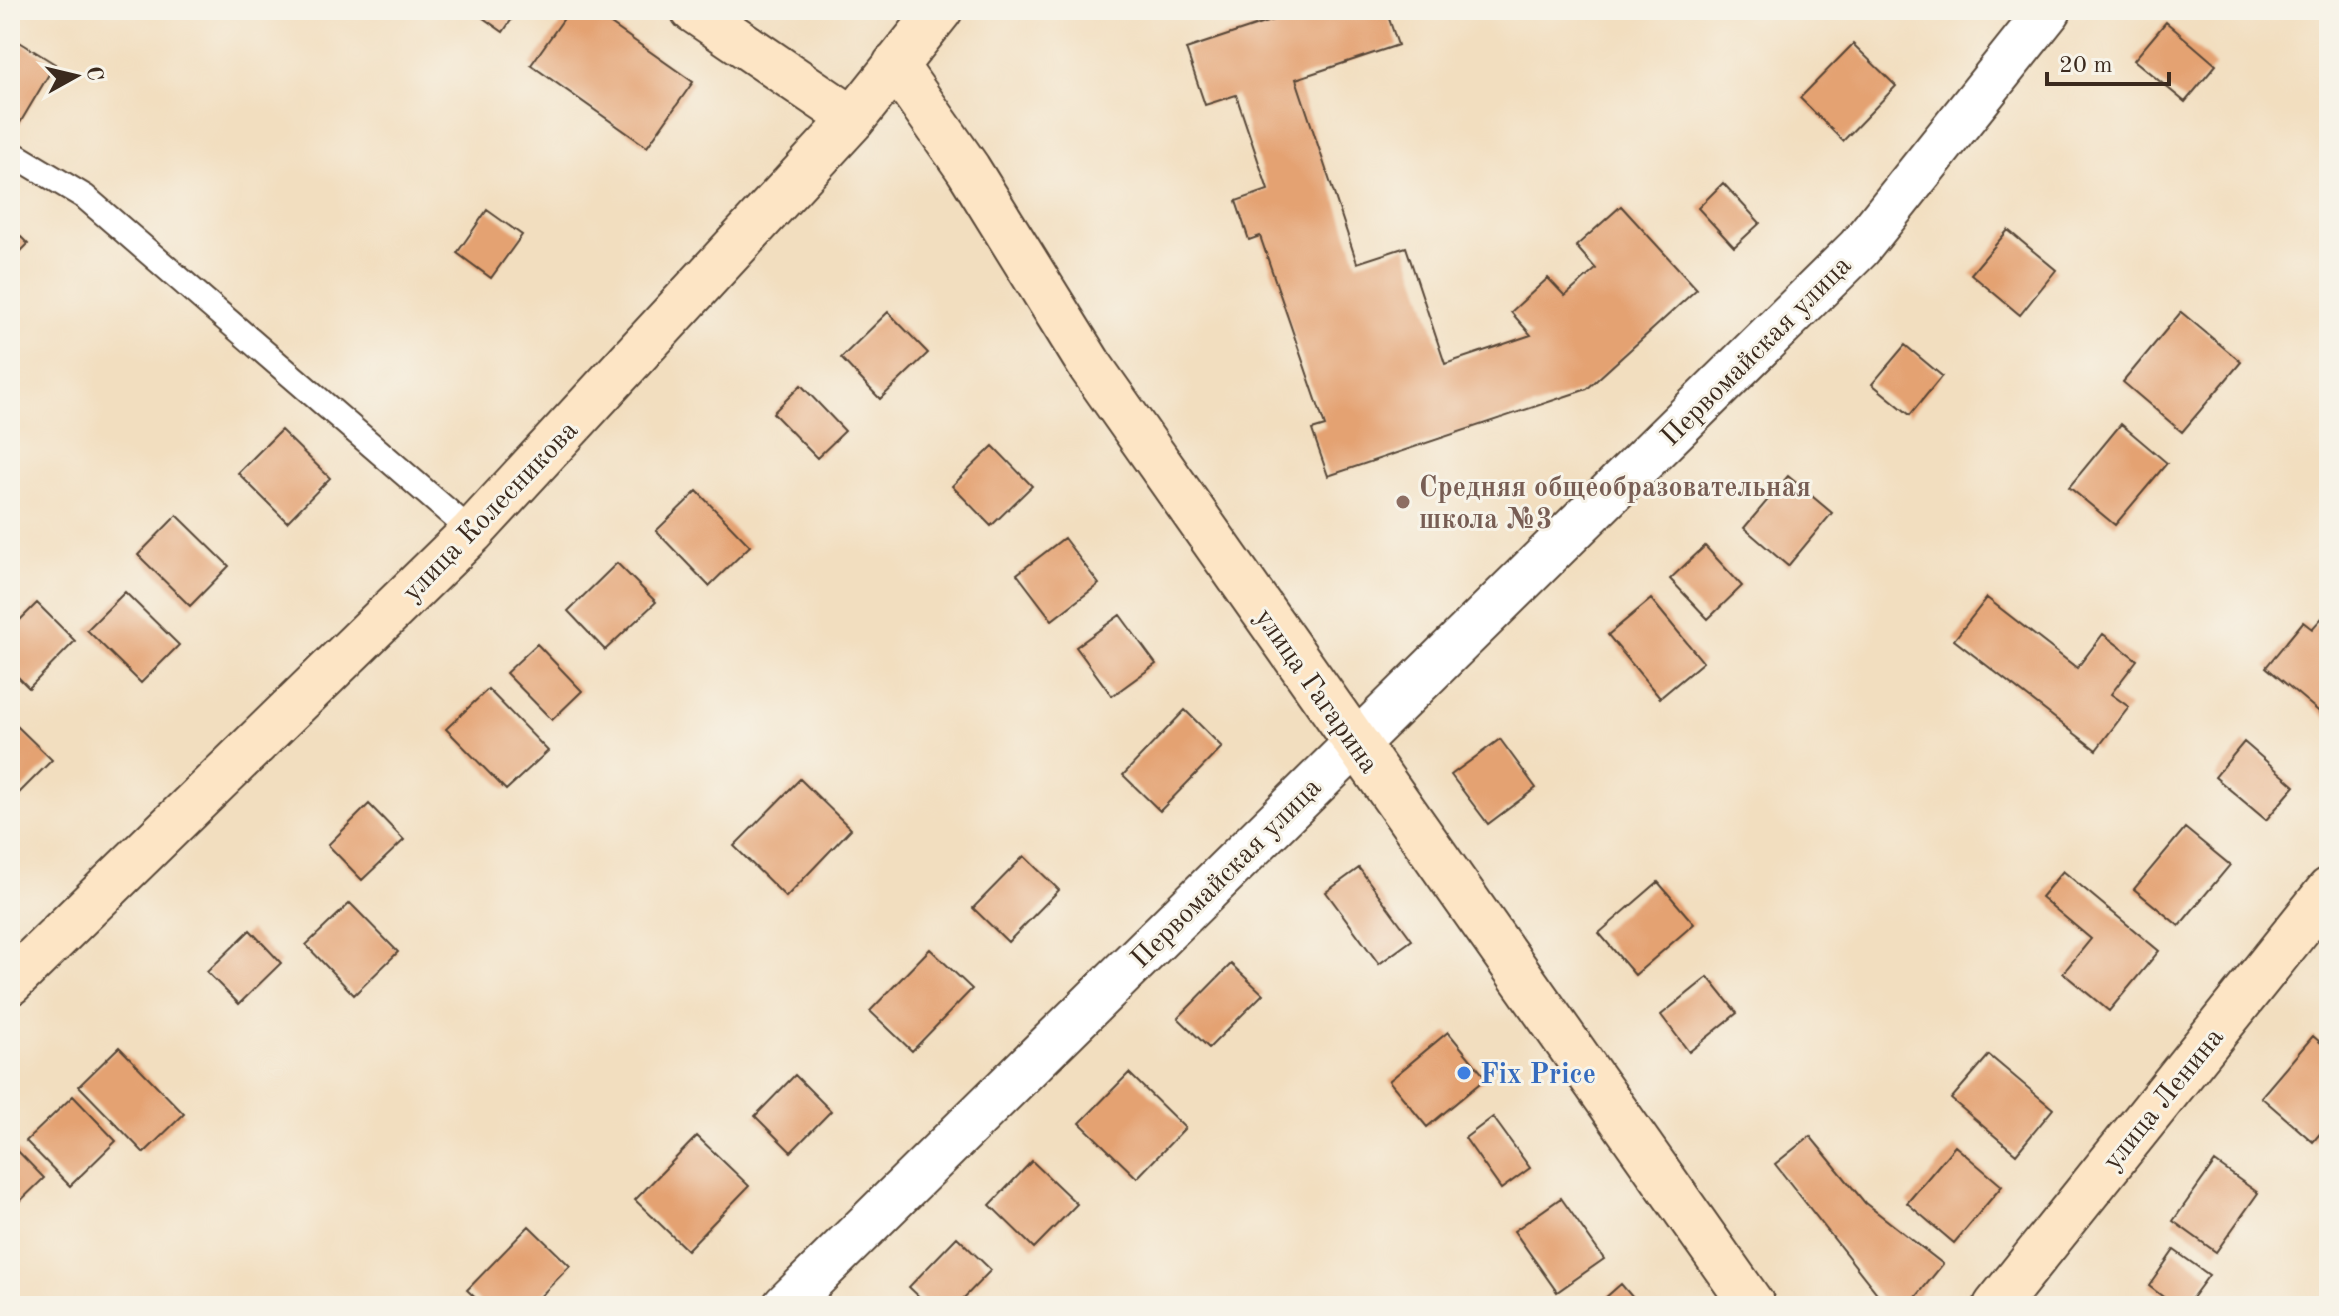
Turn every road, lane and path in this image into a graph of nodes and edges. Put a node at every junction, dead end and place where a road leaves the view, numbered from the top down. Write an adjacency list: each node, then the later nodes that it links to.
1 (693, 10): 5 (street)
2 (2049, 10): 8 (street, Первомайская улица)
3 (937, 11): 4 (street, улица Колесникова)
4 (895, 65): 5 (street, улица Колесникова); 8 (street, улица Гагарина)
5 (853, 119): 7 (street, улица Колесникова)
6 (10, 152): 7 (lane)
7 (472, 532): 10 (street, улица Колесникова)
8 (1356, 743): 11 (street, Первомайская улица); 12 (street, улица Гагарина)
9 (2329, 890): 13 (street, улица Ленина)
10 (10, 983)
11 (785, 1306)
12 (1753, 1306)
13 (1996, 1306)

